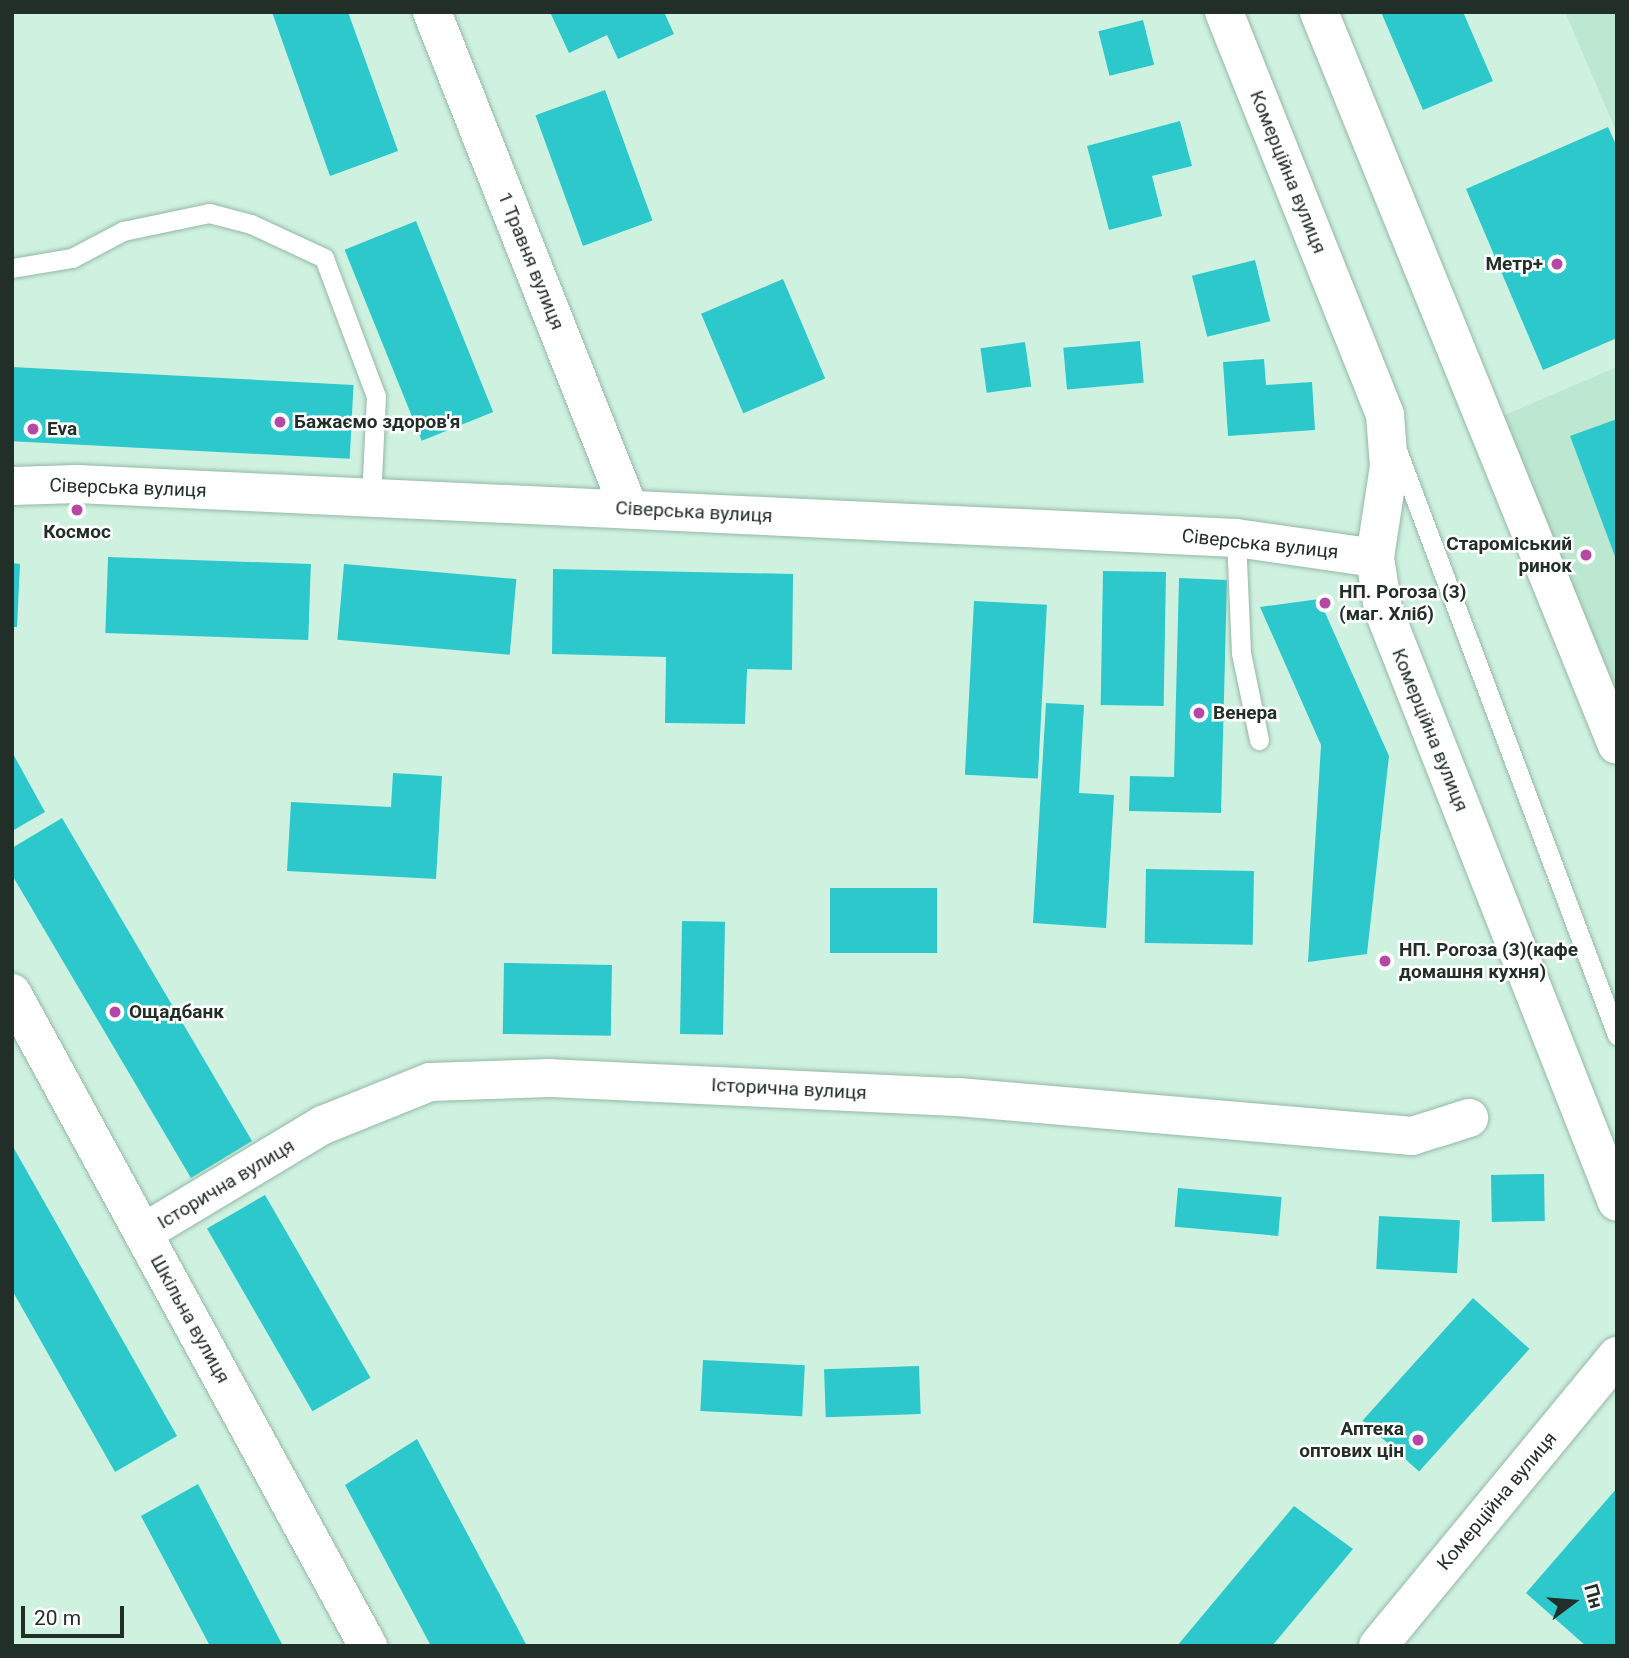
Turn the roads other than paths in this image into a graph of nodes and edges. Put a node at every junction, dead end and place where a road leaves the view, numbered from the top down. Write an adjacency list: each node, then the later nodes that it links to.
1 (432, 12): 8 (street, 1 Травня вулиця)
2 (1224, 12): 5 (street, Комерційна вулиця)
3 (1319, 12): 12 (street)
4 (12, 268): 7 (lane)
5 (1385, 415): 10 (street, Комерційна вулиця); 14 (lane)
6 (12, 486): 7 (street, Сіверська вулиця)
7 (371, 498): 8 (street, Сіверська вулиця)
8 (629, 509): 9 (street, Сіверська вулиця)
9 (1236, 538): 10 (street, Сіверська вулиця); 11 (lane)
10 (1375, 558): 16 (street, Комерційна вулиця)
11 (1259, 740)
12 (1617, 745)
13 (12, 993): 17 (street, Шкільна вулиця)
14 (1617, 1035)
15 (1469, 1118): 17 (street, Історична вулиця)
16 (1617, 1202)
17 (143, 1233): 19 (street, Шкільна вулиця)
18 (1617, 1356): 20 (street, Комерційна вулиця)
19 (368, 1646)
20 (1377, 1646)

